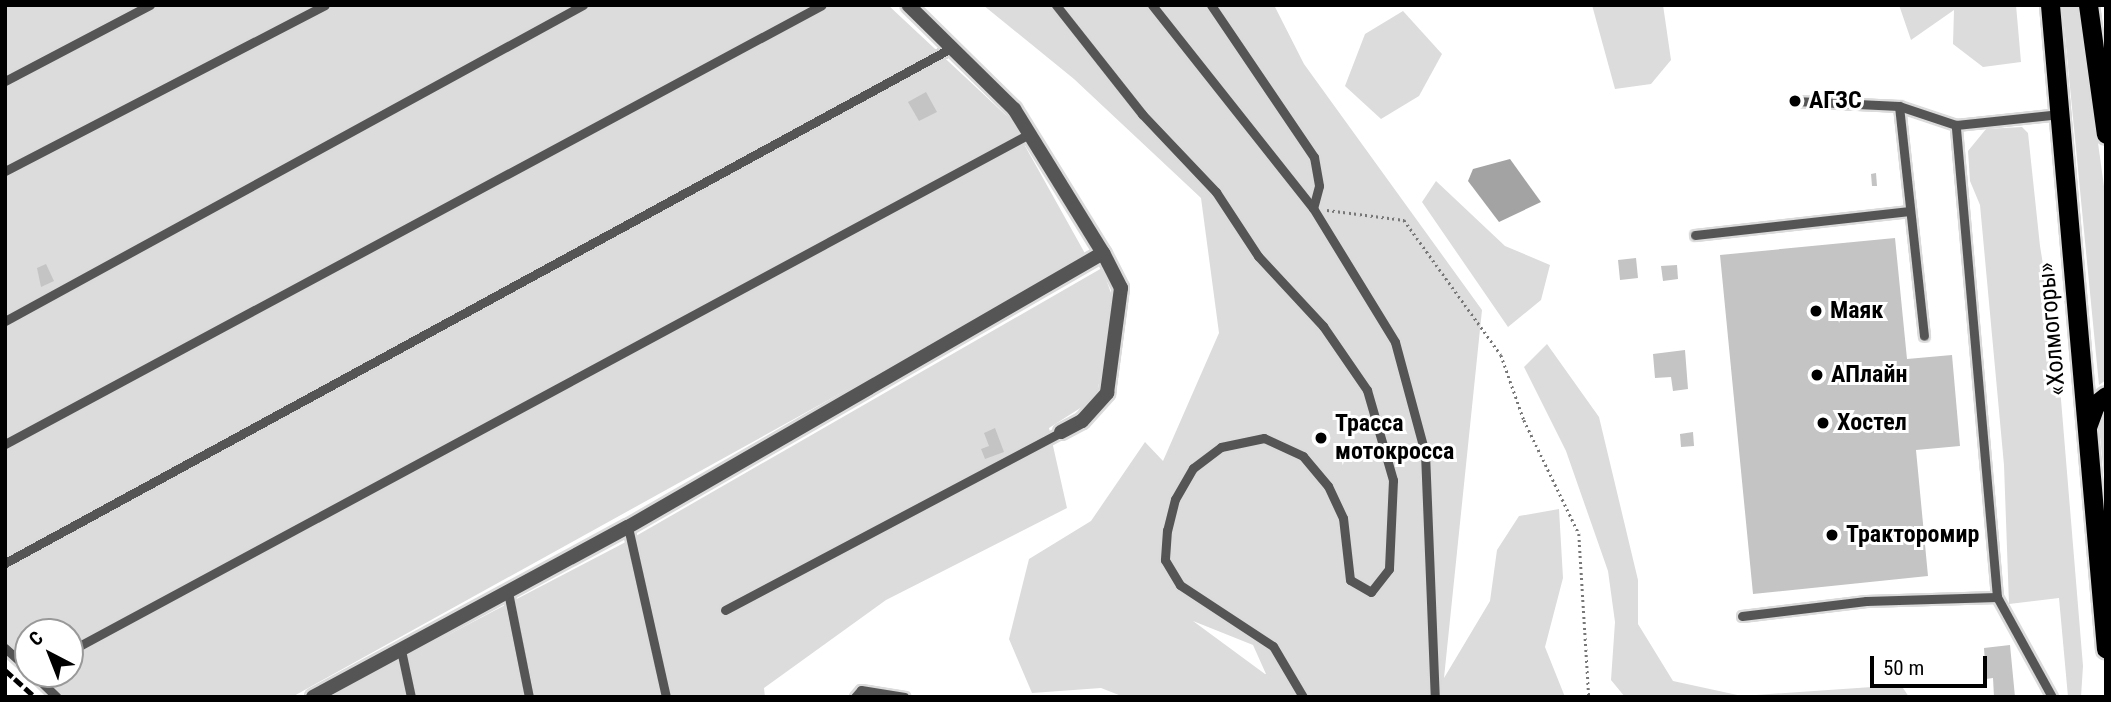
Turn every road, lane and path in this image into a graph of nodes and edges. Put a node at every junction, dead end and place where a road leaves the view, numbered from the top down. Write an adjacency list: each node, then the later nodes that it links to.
1 (150, 5): 12 (lane)
2 (325, 5): 19 (lane)
3 (583, 5): 24 (lane)
4 (822, 5): 29 (lane)
5 (908, 5): 11 (street)
6 (1056, 5): 45 (lane)
7 (1152, 5): 20 (lane)
8 (1211, 5): 20 (lane)
9 (2050, 5): 15 (highway, «Холмогоры»)
10 (2088, 5): 18 (highway)
11 (951, 48): 17 (street); 31 (lane)
12 (5, 81)
13 (1795, 102): 14 (lane)
14 (1899, 106): 16 (lane); 21 (lane)
15 (2062, 114): 16 (lane); 28 (highway, «Холмогоры»)
16 (1956, 125): 33 (lane)
17 (1029, 134): 23 (street); 36 (lane)
18 (2106, 134)
19 (5, 171)
20 (1313, 208): 46 (lane); 47 (path)
21 (1910, 211): 22 (lane); 25 (lane)
22 (1695, 234)
23 (1103, 253): 27 (street); 30 (street)
24 (5, 321)
25 (1924, 337)
26 (2106, 396): 28 (highway)
27 (1061, 432): 34 (lane)
28 (2085, 436): 37 (highway, «Холмогоры»)
29 (5, 444)
30 (628, 527): 32 (street); 42 (lane)
31 (5, 563)
32 (508, 592): 38 (street); 41 (lane)
33 (1997, 597): 35 (lane); 48 (lane)
34 (725, 610)
35 (1742, 616)
36 (84, 643)
37 (2106, 649)
38 (401, 650): 39 (street); 40 (lane)
39 (313, 697)
40 (411, 697)
41 (529, 697)
42 (666, 697)
43 (855, 697): 44 (lane)
44 (904, 697)
45 (1303, 697)
46 (1435, 697)
47 (1589, 697)
48 (2052, 697)

